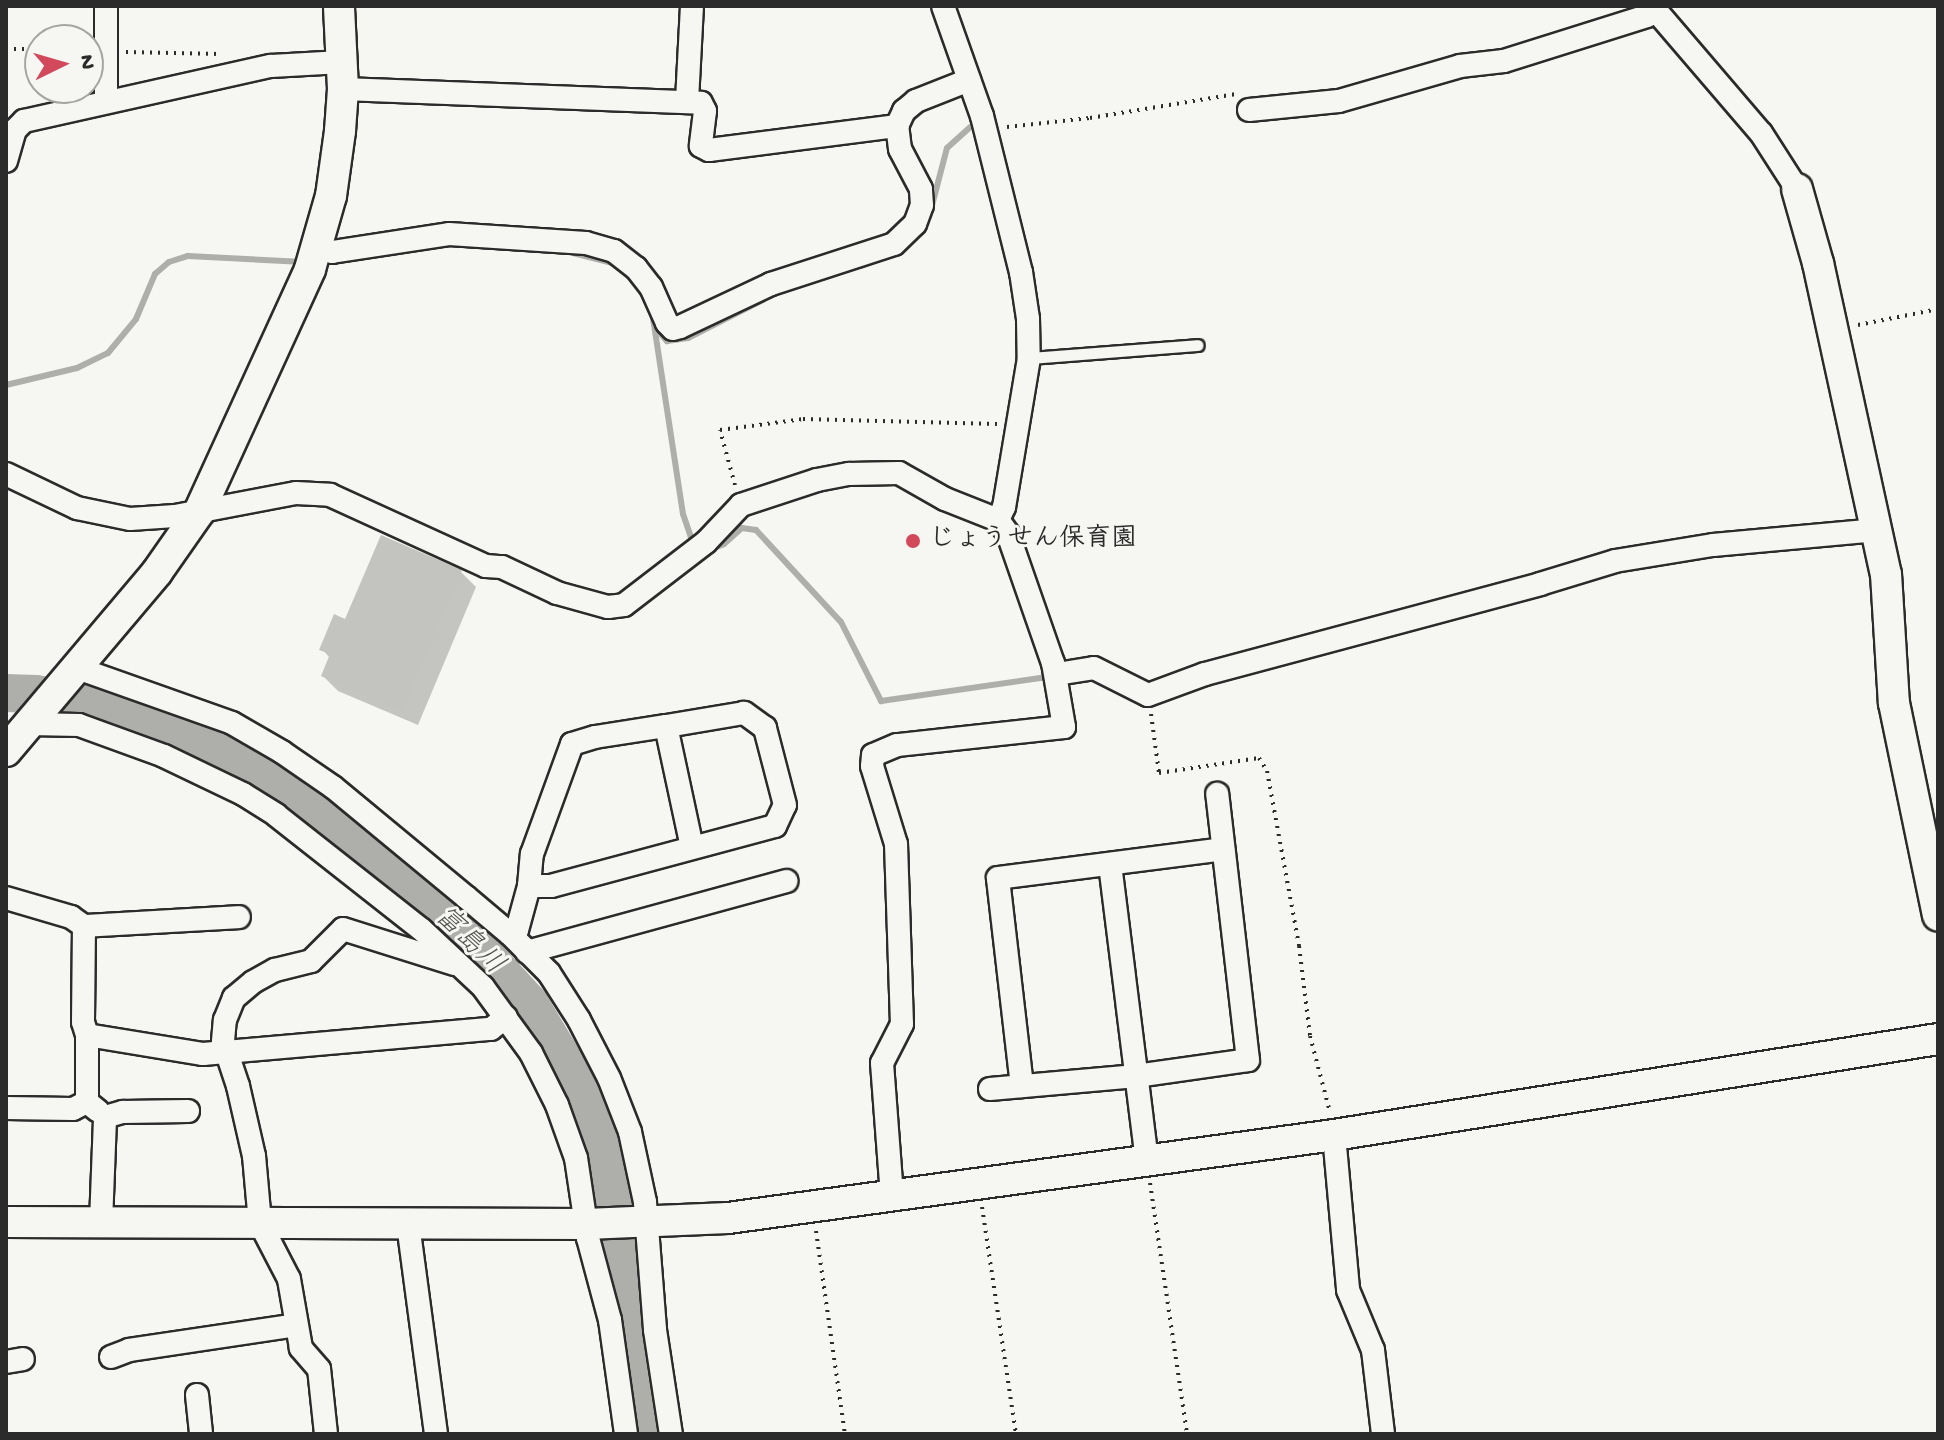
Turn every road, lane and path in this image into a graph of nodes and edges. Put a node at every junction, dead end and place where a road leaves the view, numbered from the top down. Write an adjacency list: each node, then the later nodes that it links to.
1 (106, 6): 6 (street)
2 (339, 6): 8 (street)
3 (692, 6): 10 (street)
4 (943, 6): 9 (street)
5 (1653, 8): 12 (street); 16 (street)
6 (105, 53): 7 (path); 11 (street)
7 (227, 54)
8 (342, 76): 10 (street); 11 (street); 17 (street)
9 (969, 80): 13 (street); 14 (street)
10 (687, 101): 13 (street)
11 (106, 102): 15 (street)
12 (1249, 110): 14 (path)
13 (897, 126): 17 (street)
14 (986, 129): 21 (street)
15 (6, 161)
16 (1797, 189): 19 (street)
17 (317, 247): 25 (street)
18 (1938, 309): 19 (path)
19 (1830, 332): 27 (street)
20 (1198, 345): 21 (lane)
21 (1029, 358): 22 (street)
22 (1016, 424): 24 (path); 26 (street)
23 (6, 474): 25 (street)
24 (741, 505): 25 (street); 26 (street)
25 (199, 512): 28 (street)
26 (998, 520): 29 (street)
27 (1877, 530): 30 (street); 41 (street)
28 (72, 673): 31 (street); 44 (street)
29 (1057, 674): 30 (street); 61 (street)
30 (1148, 695): 58 (path)
31 (32, 720): 33 (street); 46 (street)
32 (666, 726): 35 (street); 35 (street); 39 (street)
33 (6, 751)
34 (1217, 794): 36 (street)
35 (692, 847): 39 (street)
36 (1223, 849): 37 (street); 51 (street)
37 (1110, 864): 51 (street); 52 (street)
38 (786, 881): 45 (street)
39 (529, 886): 44 (street)
40 (6, 898): 43 (street)
41 (1938, 916)
42 (239, 917): 43 (street)
43 (84, 926): 48 (street)
44 (510, 934): 45 (street)
45 (527, 952): 64 (street)
46 (460, 963): 47 (street); 50 (street)
47 (506, 1017): 50 (street); 68 (street)
48 (87, 1035): 50 (street); 54 (street)
49 (1938, 1039): 58 (street)
50 (225, 1053): 66 (street)
51 (1136, 1076): 52 (street); 59 (street)
52 (1022, 1086): 53 (street)
53 (990, 1089)
54 (87, 1102): 55 (street); 57 (street)
55 (6, 1108)
56 (188, 1111): 57 (street)
57 (105, 1117): 65 (street)
58 (1334, 1135): 59 (street); 80 (street)
59 (1147, 1161): 60 (street); 79 (path)
60 (978, 1184): 61 (street); 78 (path)
61 (892, 1197): 62 (street)
62 (812, 1207): 64 (street); 77 (path)
63 (6, 1222): 65 (street)
64 (643, 1222): 68 (street); 76 (street)
65 (101, 1223): 66 (street)
66 (260, 1223): 67 (street); 69 (street)
67 (408, 1224): 68 (street); 74 (street)
68 (591, 1224): 75 (street)
69 (296, 1325): 70 (street); 73 (street)
70 (111, 1357)
71 (197, 1395): 72 (street)
72 (201, 1434)
73 (326, 1434)
74 (436, 1434)
75 (626, 1434)
76 (671, 1434)
77 (845, 1434)
78 (1016, 1434)
79 (1187, 1434)
80 (1383, 1434)

